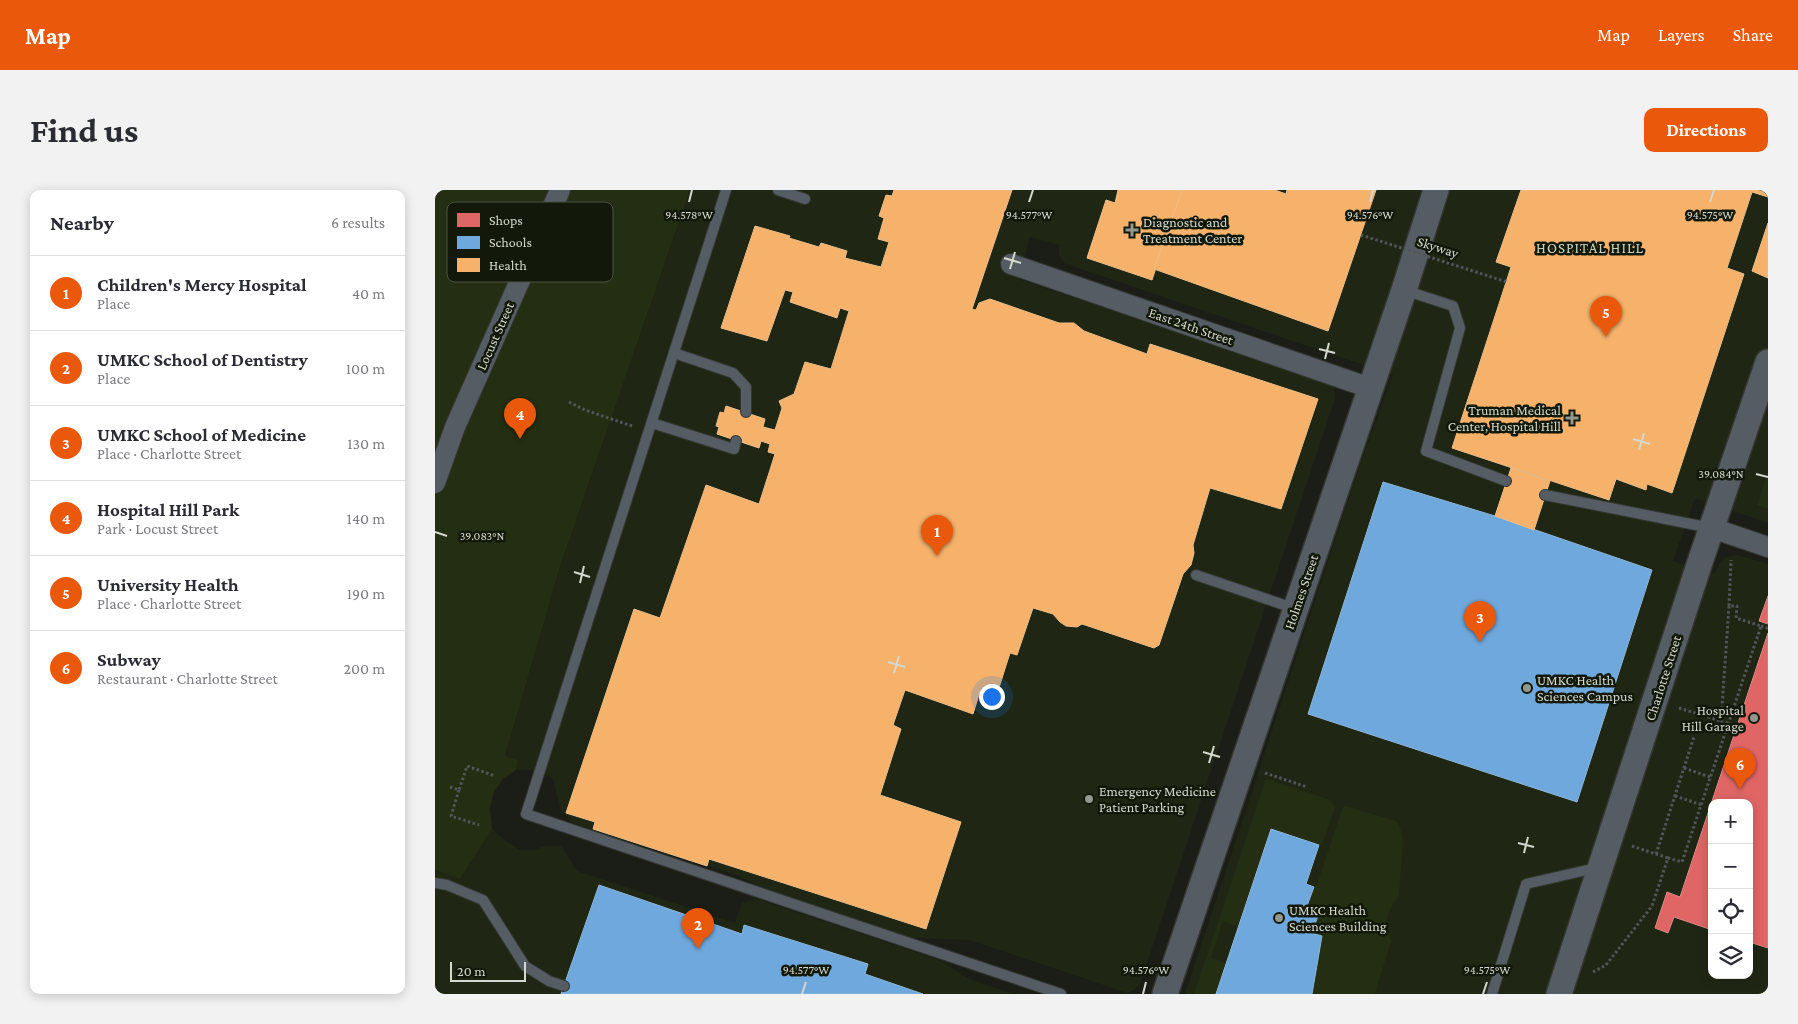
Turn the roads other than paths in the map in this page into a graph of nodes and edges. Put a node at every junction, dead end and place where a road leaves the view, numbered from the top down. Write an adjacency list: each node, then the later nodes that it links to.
1 (560, 190): 6 (street, Locust Street)
2 (726, 190): 10 (lane)
3 (778, 190): 5 (lane)
4 (1436, 190): 9 (street, Holmes Street)
5 (805, 199)
6 (555, 202)
7 (1011, 264): 12 (street, East 24th Street)
8 (519, 282): 17 (street, Locust Street)
9 (1404, 290): 12 (street, Holmes Street); 16 (lane)
10 (674, 353): 13 (lane); 14 (lane)
11 (1766, 373): 19 (street, Charlotte Street)
12 (1371, 388): 22 (street, Holmes Street)
13 (746, 412)
14 (650, 427): 15 (lane); 26 (lane)
15 (736, 441)
16 (1507, 481)
17 (435, 483)
18 (1545, 495): 19 (lane)
19 (1712, 528): 20 (street); 23 (street, Charlotte Street)
20 (1768, 547)
21 (1196, 575): 22 (lane)
22 (1295, 609): 27 (street, Holmes Street)
23 (1601, 867): 28 (lane); 29 (street, Charlotte Street)
24 (435, 883): 25 (lane)
25 (564, 986)
26 (1061, 994)
27 (1165, 994)
28 (1492, 994)
29 (1559, 994)

